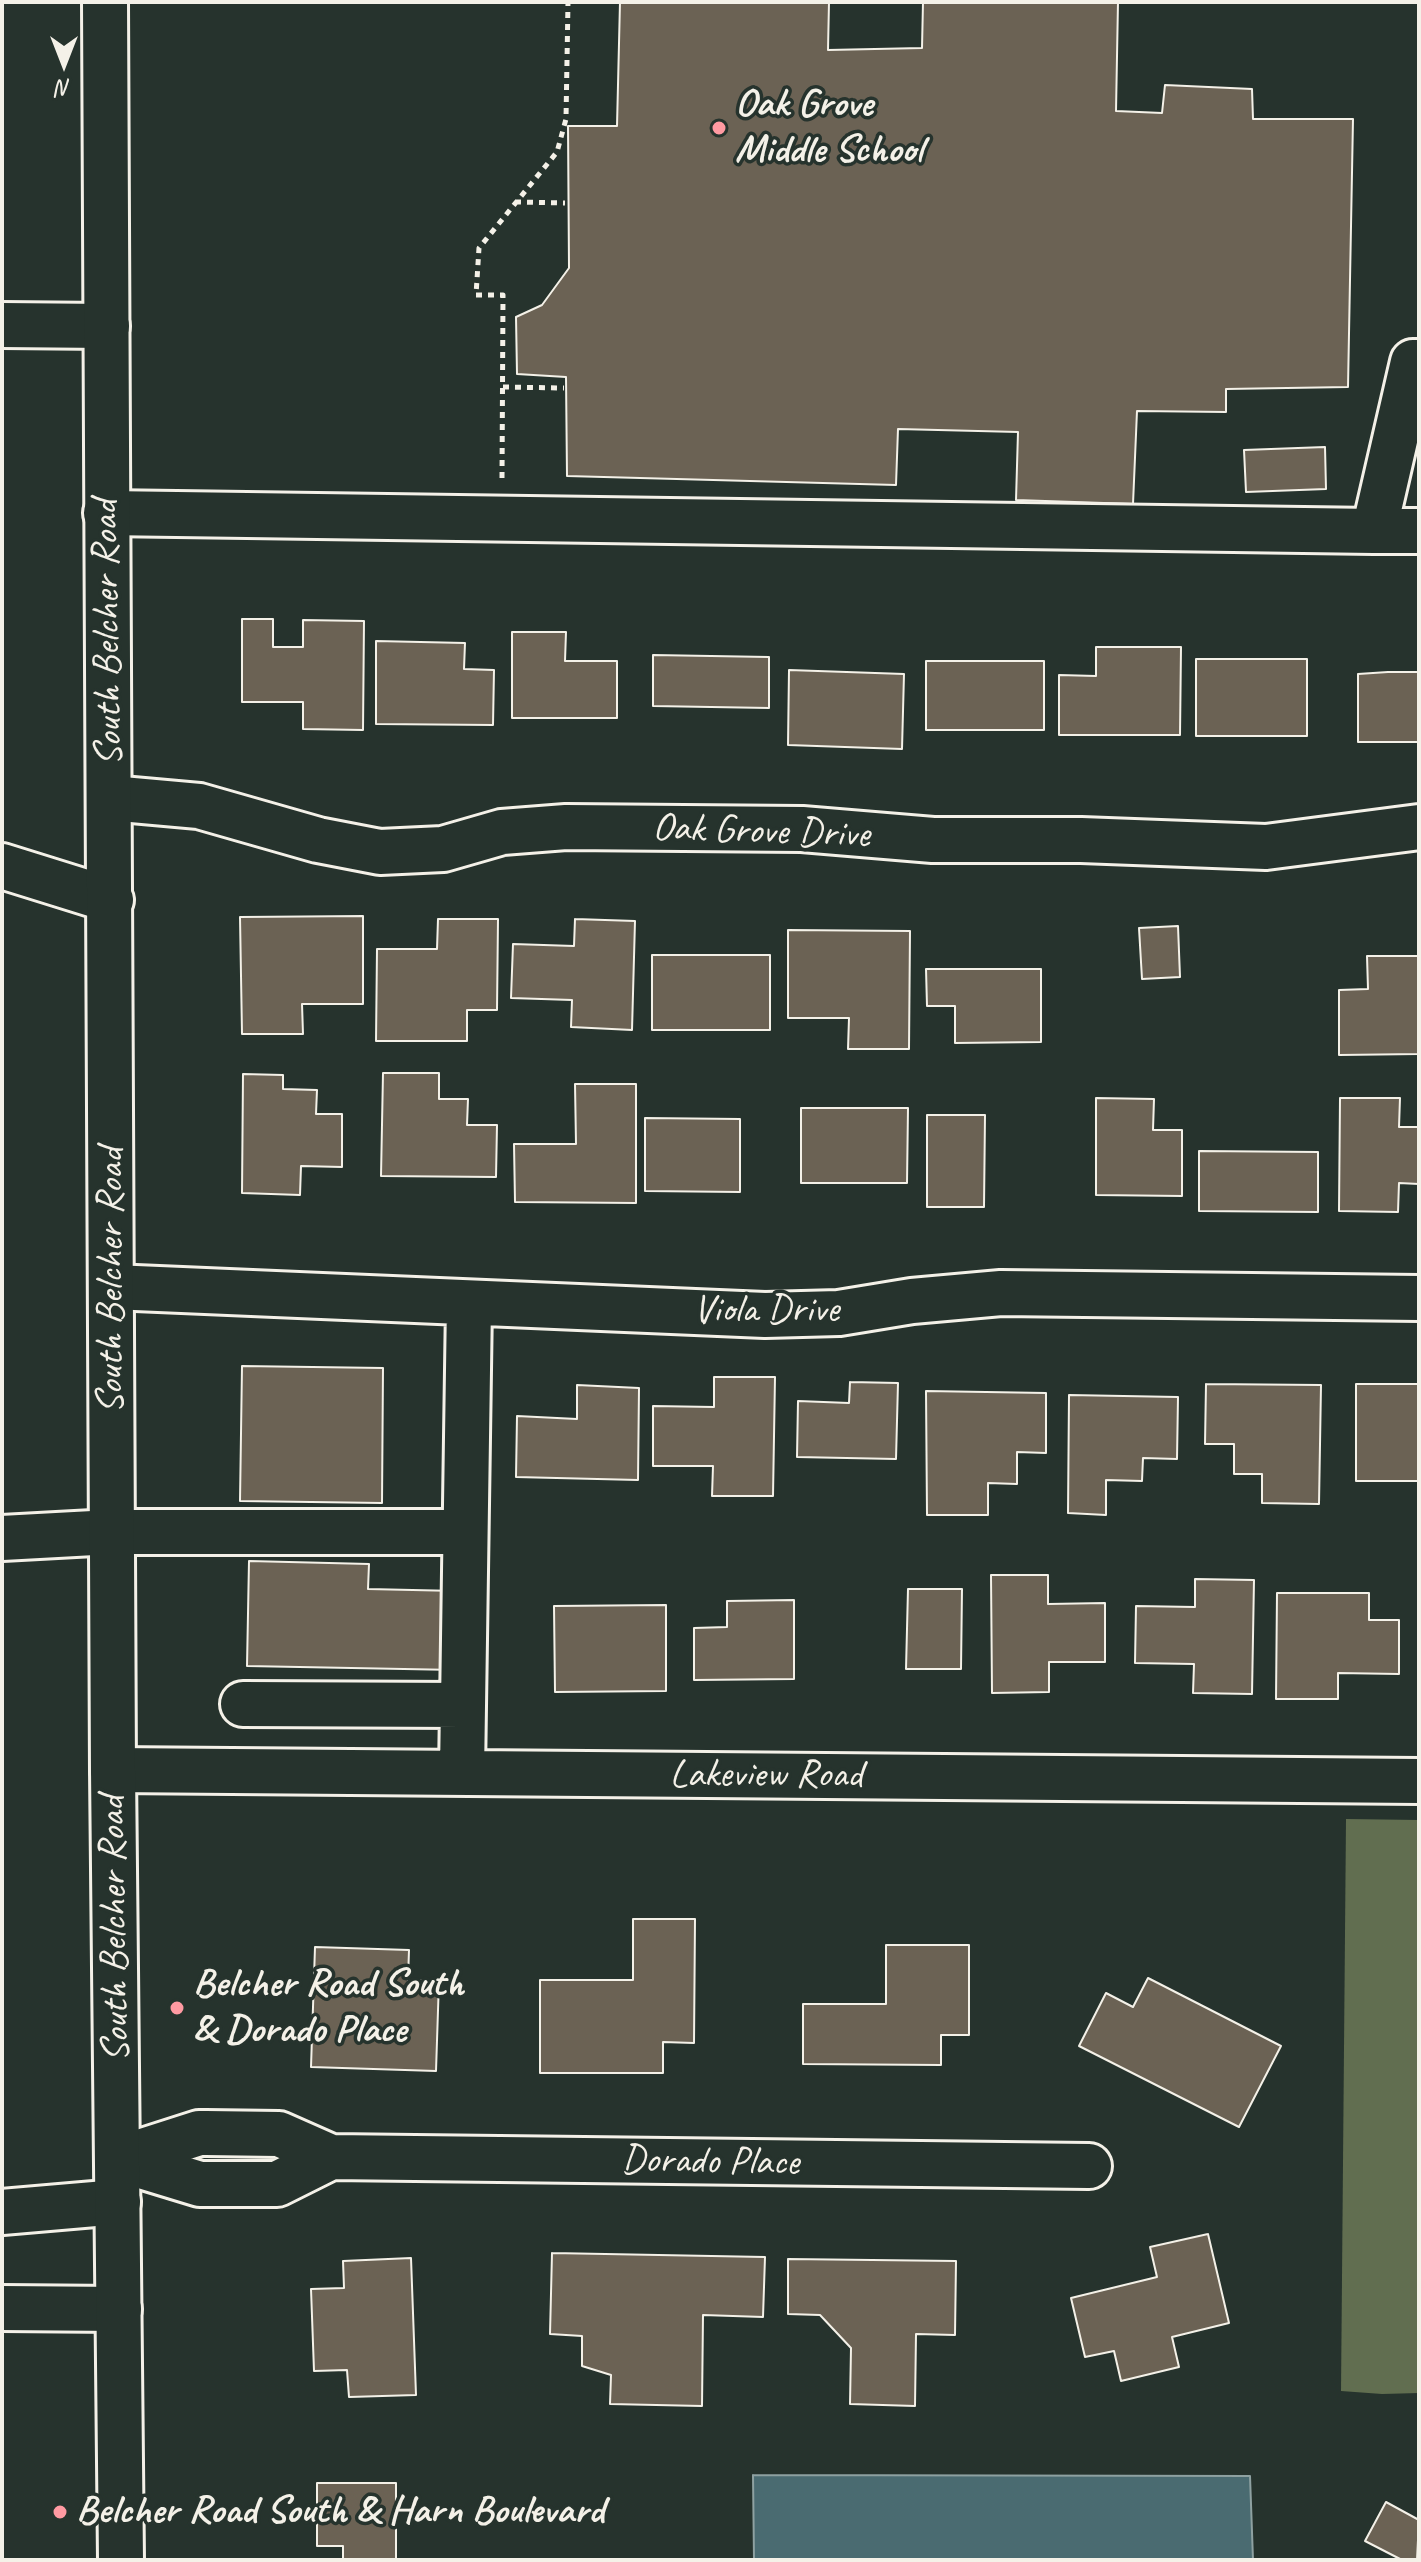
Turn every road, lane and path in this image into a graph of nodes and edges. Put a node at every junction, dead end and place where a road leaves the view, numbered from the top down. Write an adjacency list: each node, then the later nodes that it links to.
1 (105, 2): 6 (street, South Belcher Road)
2 (568, 2): 3 (path)
3 (514, 202): 4 (path); 8 (path)
4 (565, 203)
5 (2, 325): 6 (street)
6 (107, 326): 11 (street, South Belcher Road)
7 (1419, 362): 12 (street)
8 (503, 387): 9 (path); 10 (path)
9 (564, 388)
10 (502, 490)
11 (106, 513): 12 (street); 14 (street, South Belcher Road)
12 (1374, 531): 13 (street)
13 (1419, 531)
14 (110, 798): 15 (street, Oak Grove Drive); 17 (street, South Belcher Road)
15 (1419, 827)
16 (2, 866): 17 (street)
17 (111, 900): 18 (street, South Belcher Road)
18 (112, 1287): 20 (street, Viola Drive); 21 (street, South Belcher Road)
19 (1419, 1298): 20 (street, Viola Drive)
20 (469, 1303): 22 (street)
21 (112, 1532): 22 (street); 23 (street); 27 (street, South Belcher Road)
22 (465, 1532): 26 (street)
23 (2, 1538)
24 (243, 1704): 25 (street)
25 (292, 1704): 26 (street); 28 (street)
26 (463, 1705): 29 (street)
27 (113, 1770): 28 (street, Lakeview Road); 31 (street, South Belcher Road)
28 (290, 1772): 29 (street, Lakeview Road)
29 (462, 1773): 30 (street, Lakeview Road)
30 (1419, 1781)
31 (118, 2159): 32 (street, Dorado Place); 33 (street, South Belcher Road)
32 (1089, 2166)
33 (118, 2202): 34 (street); 36 (street, South Belcher Road)
34 (2, 2212)
35 (2, 2308): 36 (street)
36 (119, 2309): 37 (street, South Belcher Road)
37 (121, 2560)

